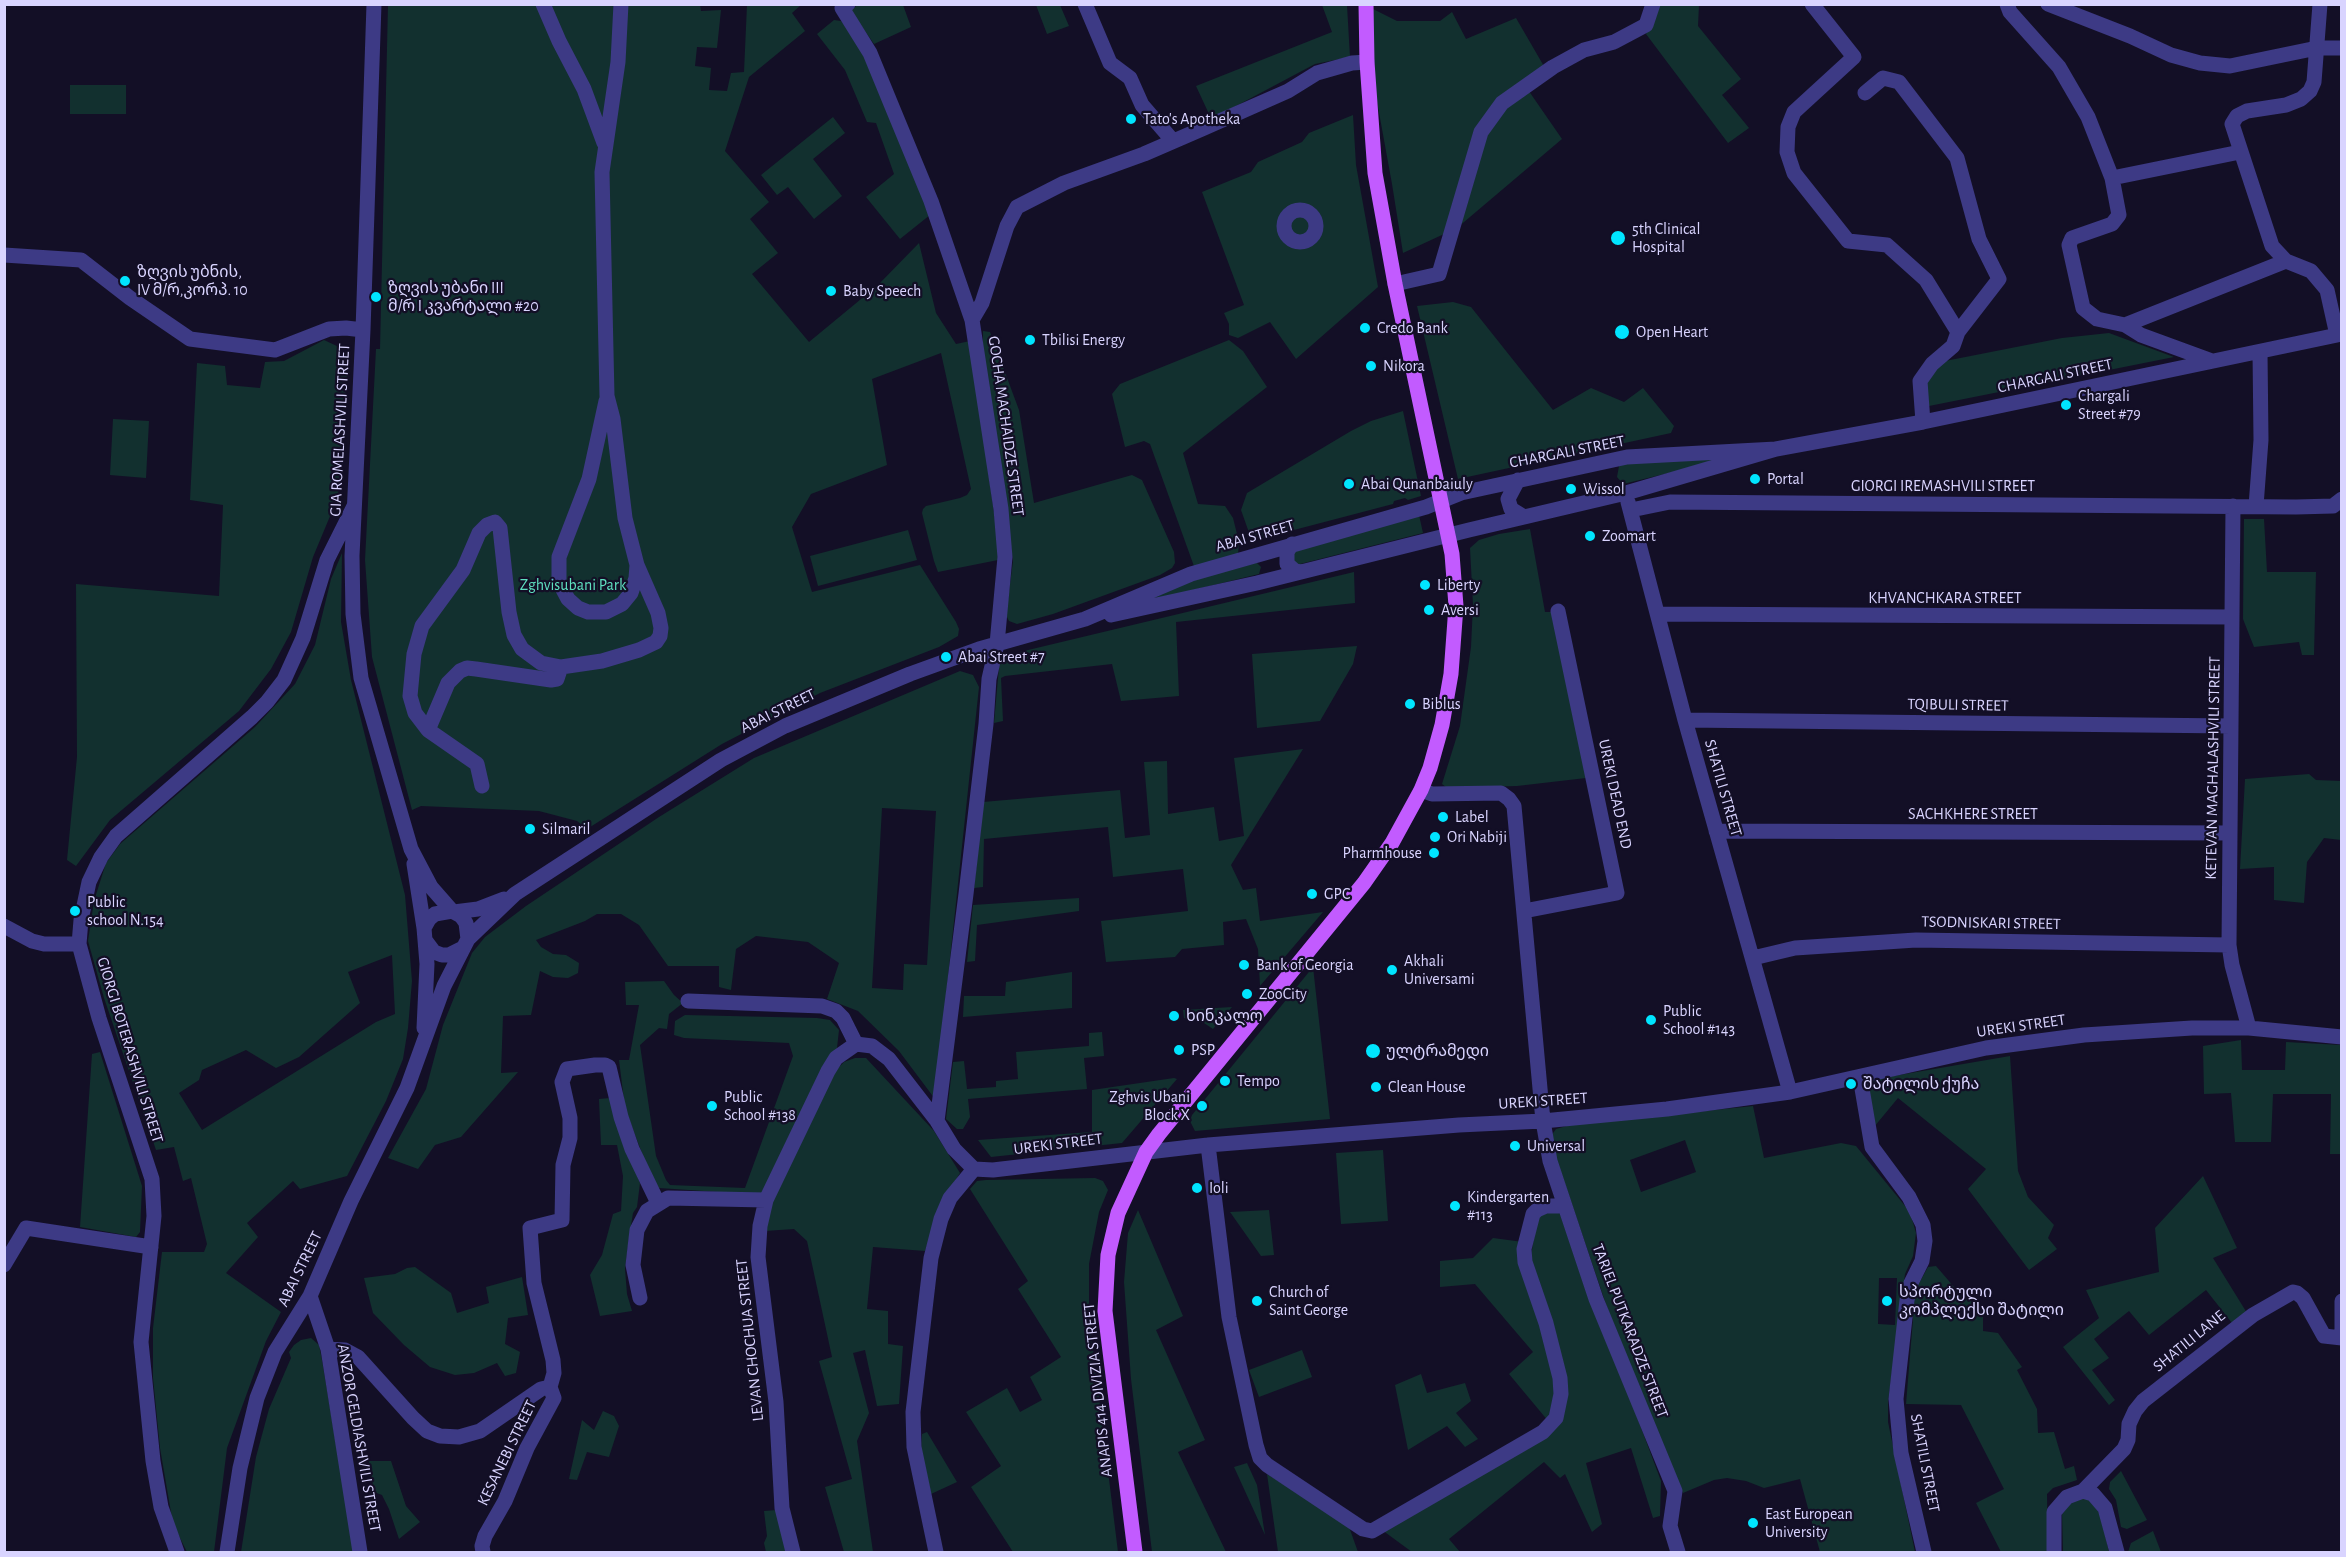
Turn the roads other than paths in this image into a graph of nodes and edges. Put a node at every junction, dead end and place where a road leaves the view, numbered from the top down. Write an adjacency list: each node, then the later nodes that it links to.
1 (374, 4): 25 (street, GIA ROMELASHVILI STREET)
2 (543, 4): 17 (street)
3 (621, 4): 17 (street)
4 (848, 4): 23 (street)
5 (1085, 4): 16 (street)
6 (1366, 4): 14 (main road, ANAPIS 414 DIVIZIA STREET)
7 (1653, 4): 22 (street)
8 (1812, 4): 26 (street)
9 (2007, 4): 19 (street)
10 (2048, 4): 12 (street)
11 (2320, 4): 12 (street)
12 (2317, 48): 13 (street); 18 (street)
13 (2342, 48)
14 (1367, 62): 16 (street, GOCHA MACHAIDZE STREET); 22 (main road, ANAPIS 414 DIVIZIA STREET)
15 (1865, 93): 26 (street)
16 (1173, 141): 23 (street, GOCHA MACHAIDZE STREET)
17 (605, 145): 30 (street)
18 (2240, 152): 19 (street); 21 (street)
19 (2112, 178): 24 (street)
20 (4, 255): 25 (street)
21 (2286, 261): 24 (street); 27 (street)
22 (1395, 284): 36 (main road, ANAPIS 414 DIVIZIA STREET)
23 (972, 320): 52 (street, GOCHA MACHAIDZE STREET)
24 (2125, 326): 29 (street)
25 (363, 330): 37 (street, GIA ROMELASHVILI STREET)
26 (1958, 332): 31 (street)
27 (2339, 334): 28 (street, CHARGALI STREET)
28 (2260, 352): 29 (street, CHARGALI STREET); 39 (street)
29 (2212, 361): 31 (street, CHARGALI STREET)
30 (607, 396): 45 (street); 45 (street)
31 (1923, 422): 32 (street, CHARGALI STREET)
32 (1776, 448): 33 (street, CHARGALI STREET); 34 (street, CHARGALI STREET)
33 (1518, 480): 36 (street, CHARGALI STREET); 41 (street)
34 (1626, 494): 40 (street, SHATILI STREET); 41 (street, CHARGALI STREET)
35 (2342, 499): 39 (street, GIORGI IREMASHVILI STREET)
36 (1440, 501): 42 (main road, ANAPIS 414 DIVIZIA STREET); 43 (street, ABAI STREET)
37 (354, 506): 61 (street, GIA ROMELASHVILI STREET); 68 (street, GIORGI BOTERASHVILI STREET)
38 (2233, 506): 39 (street, GIORGI IREMASHVILI STREET); 40 (street, GIORGI IREMASHVILI STREET); 50 (street, KETEVAN MAGHALASHVILI STREET)
39 (2256, 506)
40 (1631, 510): 49 (street, SHATILI STREET)
41 (1524, 517): 42 (street, CHARGALI STREET)
42 (1448, 535): 46 (street, ABAI STREET); 58 (main road, ANAPIS 414 DIVIZIA STREET)
43 (1292, 544): 44 (street, ABAI STREET); 46 (street)
44 (1251, 556): 47 (street); 51 (street, ABAI STREET)
45 (637, 566): 53 (street)
46 (1301, 572): 47 (street, ABAI STREET)
47 (1257, 583): 51 (street, ABAI STREET)
48 (1558, 611): 63 (street, UREKI DEAD END)
49 (1658, 614): 50 (street, KHVANCHKARA STREET); 54 (street, SHATILI STREET)
50 (2232, 618): 55 (street, KETEVAN MAGHALASHVILI STREET)
51 (1085, 619): 52 (street, ABAI STREET)
52 (997, 644): 62 (street, ABAI STREET); 78 (street, GOCHA MACHAIDZE STREET)
53 (561, 667): 56 (street); 56 (street)
54 (1685, 720): 55 (street, TQIBULI STREET); 59 (street, SHATILI STREET)
55 (2231, 726): 60 (street, KETEVAN MAGHALASHVILI STREET)
56 (428, 730): 57 (street)
57 (482, 786)
58 (1421, 790): 63 (street); 81 (main road, ANAPIS 414 DIVIZIA STREET)
59 (1716, 831): 60 (street, SACHKHERE STREET); 70 (street, SHATILI STREET)
60 (2230, 833): 69 (street, KETEVAN MAGHALASHVILI STREET)
61 (411, 849): 64 (street, GIA ROMELASHVILI STREET); 66 (street, GIA ROMELASHVILI STREET)
62 (515, 894): 64 (street, ABAI STREET); 67 (street, ABAI STREET)
63 (1524, 911): 79 (street)
64 (453, 912): 66 (street); 67 (street)
65 (4, 926): 68 (street)
66 (425, 934): 67 (street); 74 (street, ABAI STREET)
67 (465, 943): 74 (street, ABAI STREET)
68 (78, 944): 86 (street, GIORGI BOTERASHVILI STREET)
69 (2229, 945): 70 (street, TSODNISKARI STREET); 72 (street, KETEVAN MAGHALASHVILI STREET)
70 (1753, 958): 77 (street, SHATILI STREET)
71 (688, 1001): 75 (street)
72 (2249, 1028): 73 (street, UREKI STREET); 76 (street, UREKI STREET)
73 (2342, 1036)
74 (423, 1043): 88 (street, ABAI STREET)
75 (856, 1044): 78 (street); 83 (street, LEVAN CHOCHUA STREET)
76 (1860, 1077): 77 (street, UREKI STREET); 103 (street, SHATILI STREET)
77 (1790, 1092): 79 (street, UREKI STREET)
78 (937, 1121): 82 (street)
79 (1543, 1121): 80 (street, UREKI STREET); 85 (street, TARIEL PUTKARADZE STREET)
80 (1208, 1145): 81 (street, UREKI STREET); 85 (street)
81 (1146, 1152): 82 (street, UREKI STREET); 101 (main road, ANAPIS 414 DIVIZIA STREET)
82 (974, 1169): 100 (street)
83 (765, 1200): 84 (street); 99 (street, LEVAN CHOCHUA STREET)
84 (658, 1203): 89 (street); 93 (street)
85 (1564, 1206): 102 (street, TARIEL PUTKARADZE STREET)
86 (151, 1247): 87 (street); 95 (street, GIORGI BOTERASHVILI STREET)
87 (4, 1265)
88 (310, 1296): 92 (street, ANZOR GELDIASHVILI STREET); 96 (street, ABAI STREET)
89 (640, 1298)
90 (2342, 1301): 91 (street)
91 (2342, 1337): 94 (street, SHATILI LANE)
92 (328, 1349): 93 (street, KESANEBI STREET); 97 (street, ANZOR GELDIASHVILI STREET)
93 (550, 1387): 98 (street, KESANEBI STREET)
94 (2083, 1491): 104 (street); 105 (street)
95 (177, 1552)
96 (227, 1552)
97 (360, 1552)
98 (483, 1552)
99 (793, 1552)
100 (936, 1552)
101 (1135, 1552)
102 (1678, 1552)
103 (1924, 1552)
104 (2054, 1552)
105 (2117, 1552)

